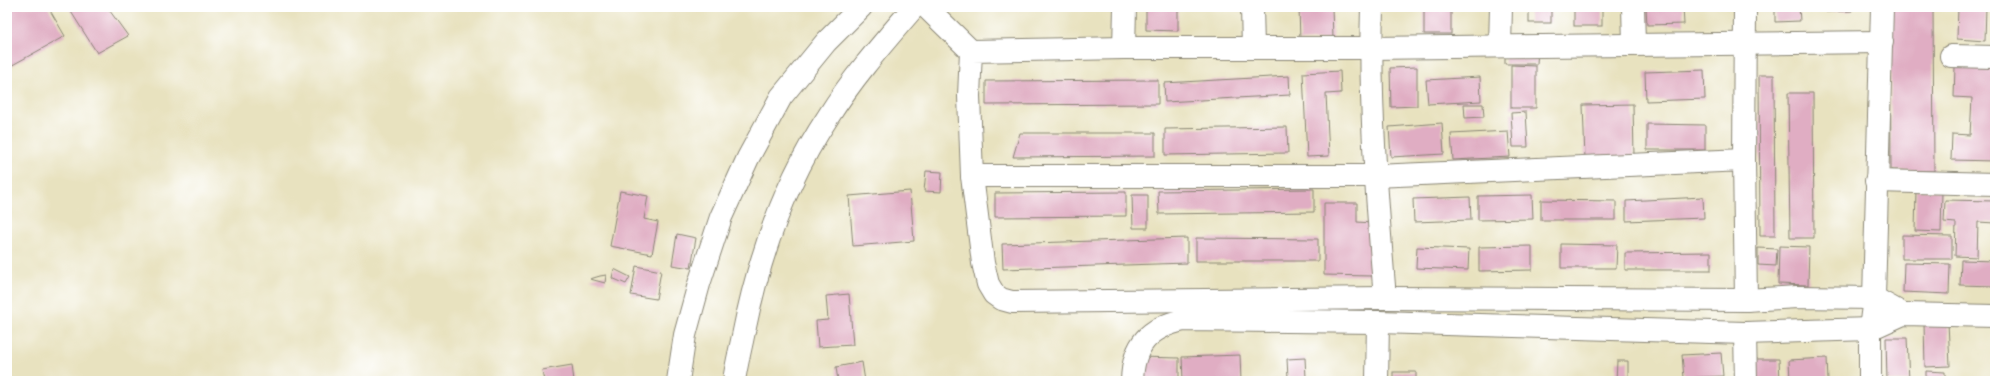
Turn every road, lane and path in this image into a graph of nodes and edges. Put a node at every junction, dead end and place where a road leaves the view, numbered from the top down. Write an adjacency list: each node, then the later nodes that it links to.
1 (861, 7): 34 (street)
2 (914, 7): 35 (street)
3 (926, 7): 18 (street)
4 (1125, 7): 15 (street)
5 (1252, 7): 16 (street)
6 (1372, 7): 17 (street)
7 (1500, 7): 14 (street)
8 (1633, 7): 13 (street)
9 (1745, 7): 11 (street)
10 (1882, 7): 12 (street)
11 (1745, 42): 12 (street); 13 (street); 21 (street)
12 (1882, 42): 24 (street)
13 (1634, 44): 14 (street)
14 (1500, 46): 17 (street)
15 (1124, 48): 16 (street); 18 (street)
16 (1253, 48): 17 (street)
17 (1371, 48): 23 (street)
18 (971, 50): 22 (street)
19 (1951, 56): 20 (street)
20 (1995, 57)
21 (1744, 160): 23 (street); 28 (street)
22 (972, 176): 23 (street); 26 (street)
23 (1375, 176): 26 (street)
24 (1876, 181): 25 (street); 27 (street)
25 (1995, 184)
26 (1385, 298): 28 (street)
27 (1874, 298): 28 (street); 29 (street); 32 (street)
28 (1746, 300)
29 (1903, 314): 30 (street); 32 (street)
30 (1995, 316)
31 (1378, 322): 33 (street); 36 (street); 37 (street)
32 (1870, 329): 33 (street); 39 (street)
33 (1745, 333): 38 (street)
34 (678, 381)
35 (734, 381)
36 (1132, 381)
37 (1376, 381)
38 (1746, 381)
39 (1870, 381)

